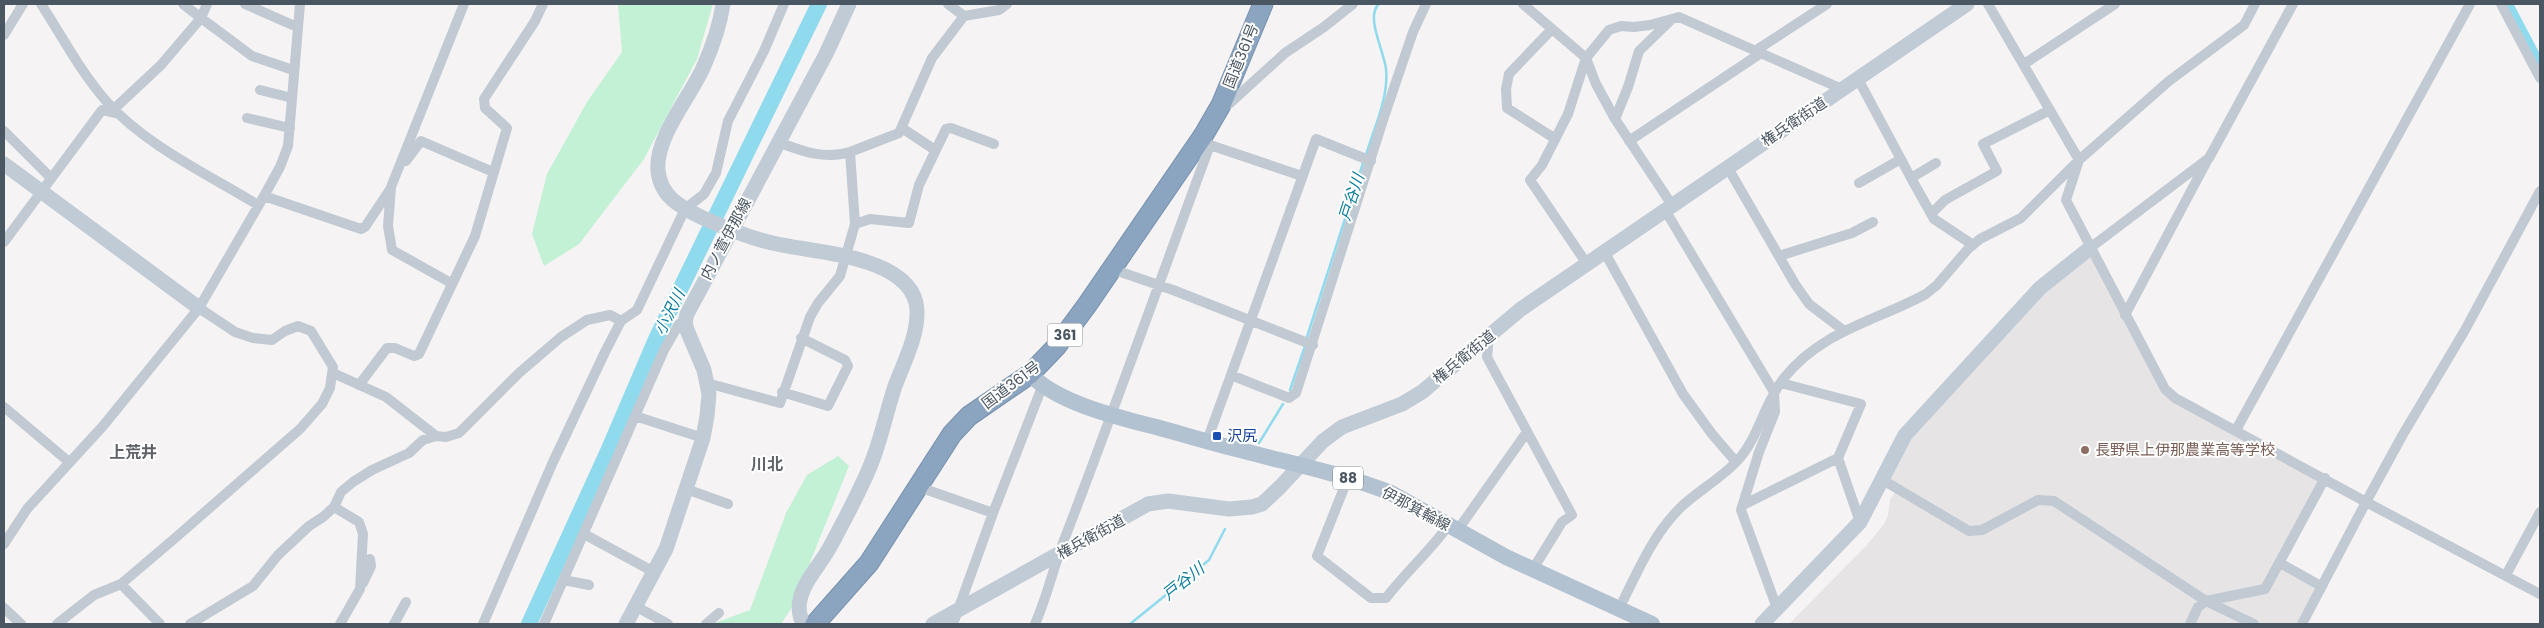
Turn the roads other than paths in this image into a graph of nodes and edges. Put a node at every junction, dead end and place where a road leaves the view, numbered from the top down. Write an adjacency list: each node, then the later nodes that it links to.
1 (23, 4): 31 (street)
2 (41, 4): 43 (street)
3 (183, 4): 27 (street)
4 (207, 4): 27 (street)
5 (246, 4): 29 (street)
6 (300, 4): 29 (street)
7 (464, 4): 60 (street)
8 (543, 4): 64 (street)
9 (723, 4): 74 (street)
10 (784, 4): 74 (street)
11 (849, 4): 52 (street, 内ノ萱伊那線)
12 (948, 4): 26 (street)
13 (1007, 4): 26 (street)
14 (1263, 4): 41 (highway, 国道361号 / 361)
15 (1353, 4): 41 (street)
16 (1426, 4): 58 (street)
17 (1523, 4): 30 (street)
18 (1827, 4): 32 (street)
19 (1968, 4): 37 (street, 権兵衛街道)
20 (1988, 4): 34 (street)
21 (2115, 4): 34 (street)
22 (2255, 4): 59 (street)
23 (2293, 4): 56 (street)
24 (2470, 4): 109 (street)
25 (2501, 4): 36 (street)
26 (964, 16): 47 (street)
27 (201, 18): 35 (street); 43 (street)
28 (1672, 19): 32 (street); 33 (street); 45 (street)
29 (297, 27): 35 (street)
30 (1552, 29): 33 (street); 49 (street)
31 (4, 35)
32 (1758, 52): 38 (street); 51 (street)
33 (1586, 58): 45 (street); 49 (street)
34 (2024, 64): 42 (street)
35 (293, 70): 40 (street)
36 (2540, 78)
37 (1858, 79): 38 (street, 権兵衛街道); 57 (street)
38 (1842, 89): 63 (street, 権兵衛街道)
39 (260, 90): 40 (street)
40 (292, 98): 46 (street)
41 (1221, 105): 50 (highway, 国道361号 / 361)
42 (2050, 110): 59 (street); 75 (street)
43 (117, 112): 66 (street); 72 (street)
44 (247, 118): 46 (street)
45 (1615, 119): 51 (street)
46 (290, 128): 72 (street)
47 (902, 128): 54 (street); 55 (street)
48 (4, 131): 66 (street)
49 (1554, 138): 85 (street)
50 (1207, 140): 65 (street); 86 (highway, 国道361号 / 361); 88 (street)
51 (1629, 140): 73 (street)
52 (778, 142): 55 (street); 78 (street, 内ノ萱伊那線)
53 (994, 144): 54 (street)
54 (935, 150): 77 (street)
55 (850, 152): 77 (street)
56 (2209, 158): 81 (street); 90 (street)
57 (1901, 159): 67 (street); 68 (street)
58 (1367, 160): 65 (street); 97 (street)
59 (2079, 160): 80 (street); 81 (street)
60 (402, 162): 64 (street); 69 (street)
61 (1936, 163): 67 (street)
62 (4, 164): 70 (street)
63 (1728, 168): 73 (street, 権兵衛街道); 83 (street)
64 (493, 172): 87 (street)
65 (1302, 176): 92 (street)
66 (52, 178): 70 (street)
67 (1911, 178): 75 (street)
68 (1859, 183)
69 (392, 187): 72 (street); 87 (street)
70 (41, 191): 79 (street); 89 (street)
71 (2540, 191): 123 (street)
72 (261, 200): 89 (street)
73 (1669, 208): 82 (street, 権兵衛街道); 105 (street)
74 (690, 212): 78 (street); 91 (street)
75 (1931, 214): 80 (street)
76 (1873, 222): 83 (street)
77 (856, 224): 84 (street)
78 (728, 230): 84 (street); 93 (street, 内ノ萱伊那線)
79 (4, 242)
80 (1973, 245): 94 (street)
81 (2090, 248): 90 (street); 119 (street)
82 (1604, 252): 85 (street, 権兵衛街道); 116 (street)
83 (1779, 256): 94 (street)
84 (844, 257): 96 (street); 164 (street)
85 (1587, 264): 95 (street, 権兵衛街道)
86 (1112, 269): 88 (street); 100 (highway, 国道361号 / 361)
87 (452, 283): 103 (street)
88 (1157, 286): 92 (street); 107 (street)
89 (199, 308): 98 (street); 115 (street)
90 (2125, 315): 109 (street)
91 (621, 321): 111 (street); 159 (street)
92 (1250, 321): 97 (street); 99 (street)
93 (685, 322): 101 (street); 108 (street)
94 (1843, 330): 102 (street)
95 (1488, 337): 110 (street); 117 (street, 権兵衛街道)
96 (801, 338): 104 (street); 104 (street)
97 (1308, 343): 99 (street)
98 (333, 373): 103 (street); 140 (street)
99 (1231, 375): 113 (street)
100 (1036, 380): 107 (main road, 伊那箕輪線 / 88); 121 (highway, 国道361号 / 361); 128 (street)
101 (707, 383): 104 (street); 112 (street)
102 (1780, 383): 105 (street); 114 (street)
103 (358, 385): 111 (street)
104 (782, 392)
105 (1774, 392): 116 (street); 125 (street)
106 (4, 407): 115 (street)
107 (1112, 415): 113 (main road, 伊那箕輪線 / 88); 133 (street)
108 (635, 416): 112 (street); 131 (street)
109 (2236, 430): 120 (street)
110 (1527, 432): 130 (street); 136 (street)
111 (436, 436): 126 (street)
112 (703, 438): 122 (street)
113 (1207, 441): 117 (main road, 伊那箕輪線 / 88)
114 (1838, 458): 125 (street); 129 (street)
115 (69, 462): 132 (street)
116 (1736, 462): 151 (street)
117 (1300, 464): 118 (main road, 伊那箕輪線 / 88); 133 (street, 権兵衛街道)
118 (1348, 478): 130 (main road, 伊那箕輪線 / 88); 130 (street)
119 (1881, 478): 129 (street); 145 (street)
120 (2325, 478): 123 (street); 135 (street)
121 (919, 487): 128 (street); 165 (highway, 国道361号 / 361)
122 (686, 490): 124 (street); 137 (street)
123 (2366, 502): 138 (street); 142 (street)
124 (728, 504)
125 (1743, 505): 149 (street)
126 (334, 507): 143 (street); 156 (street)
127 (2540, 512): 138 (street)
128 (993, 513): 150 (street)
129 (1860, 522): 149 (street)
130 (1453, 528): 136 (main road, 伊那箕輪線 / 88)
131 (584, 534): 137 (street); 139 (street)
132 (4, 544)
133 (1058, 555): 150 (street, 権兵衛街道); 168 (street)
134 (370, 559): 143 (street)
135 (2280, 563): 142 (street); 145 (street)
136 (1533, 569): 151 (main road, 伊那箕輪線 / 88)
137 (654, 572): 147 (street)
138 (2506, 575): 144 (street)
139 (564, 580): 141 (street); 160 (street)
140 (121, 584): 154 (street); 155 (street)
141 (589, 585)
142 (2321, 586): 173 (street)
143 (360, 589): 157 (street)
144 (2540, 594)
145 (2206, 601): 171 (street); 172 (street)
146 (406, 602): 158 (street)
147 (635, 606): 161 (street); 162 (street)
148 (4, 608): 153 (street)
149 (1776, 608): 170 (street)
150 (959, 609): 166 (street, 権兵衛街道); 167 (street)
151 (1620, 609): 169 (main road, 伊那箕輪線 / 88)
152 (719, 613): 163 (street)
153 (21, 624)
154 (58, 624)
155 (160, 624)
156 (190, 624)
157 (340, 624)
158 (394, 624)
159 (483, 624)
160 (544, 624)
161 (626, 624)
162 (668, 624)
163 (706, 624)
164 (803, 624)
165 (815, 624)
166 (933, 624)
167 (953, 624)
168 (1035, 624)
169 (1652, 624)
170 (1762, 624)
171 (2190, 624)
172 (2254, 624)
173 (2302, 624)

